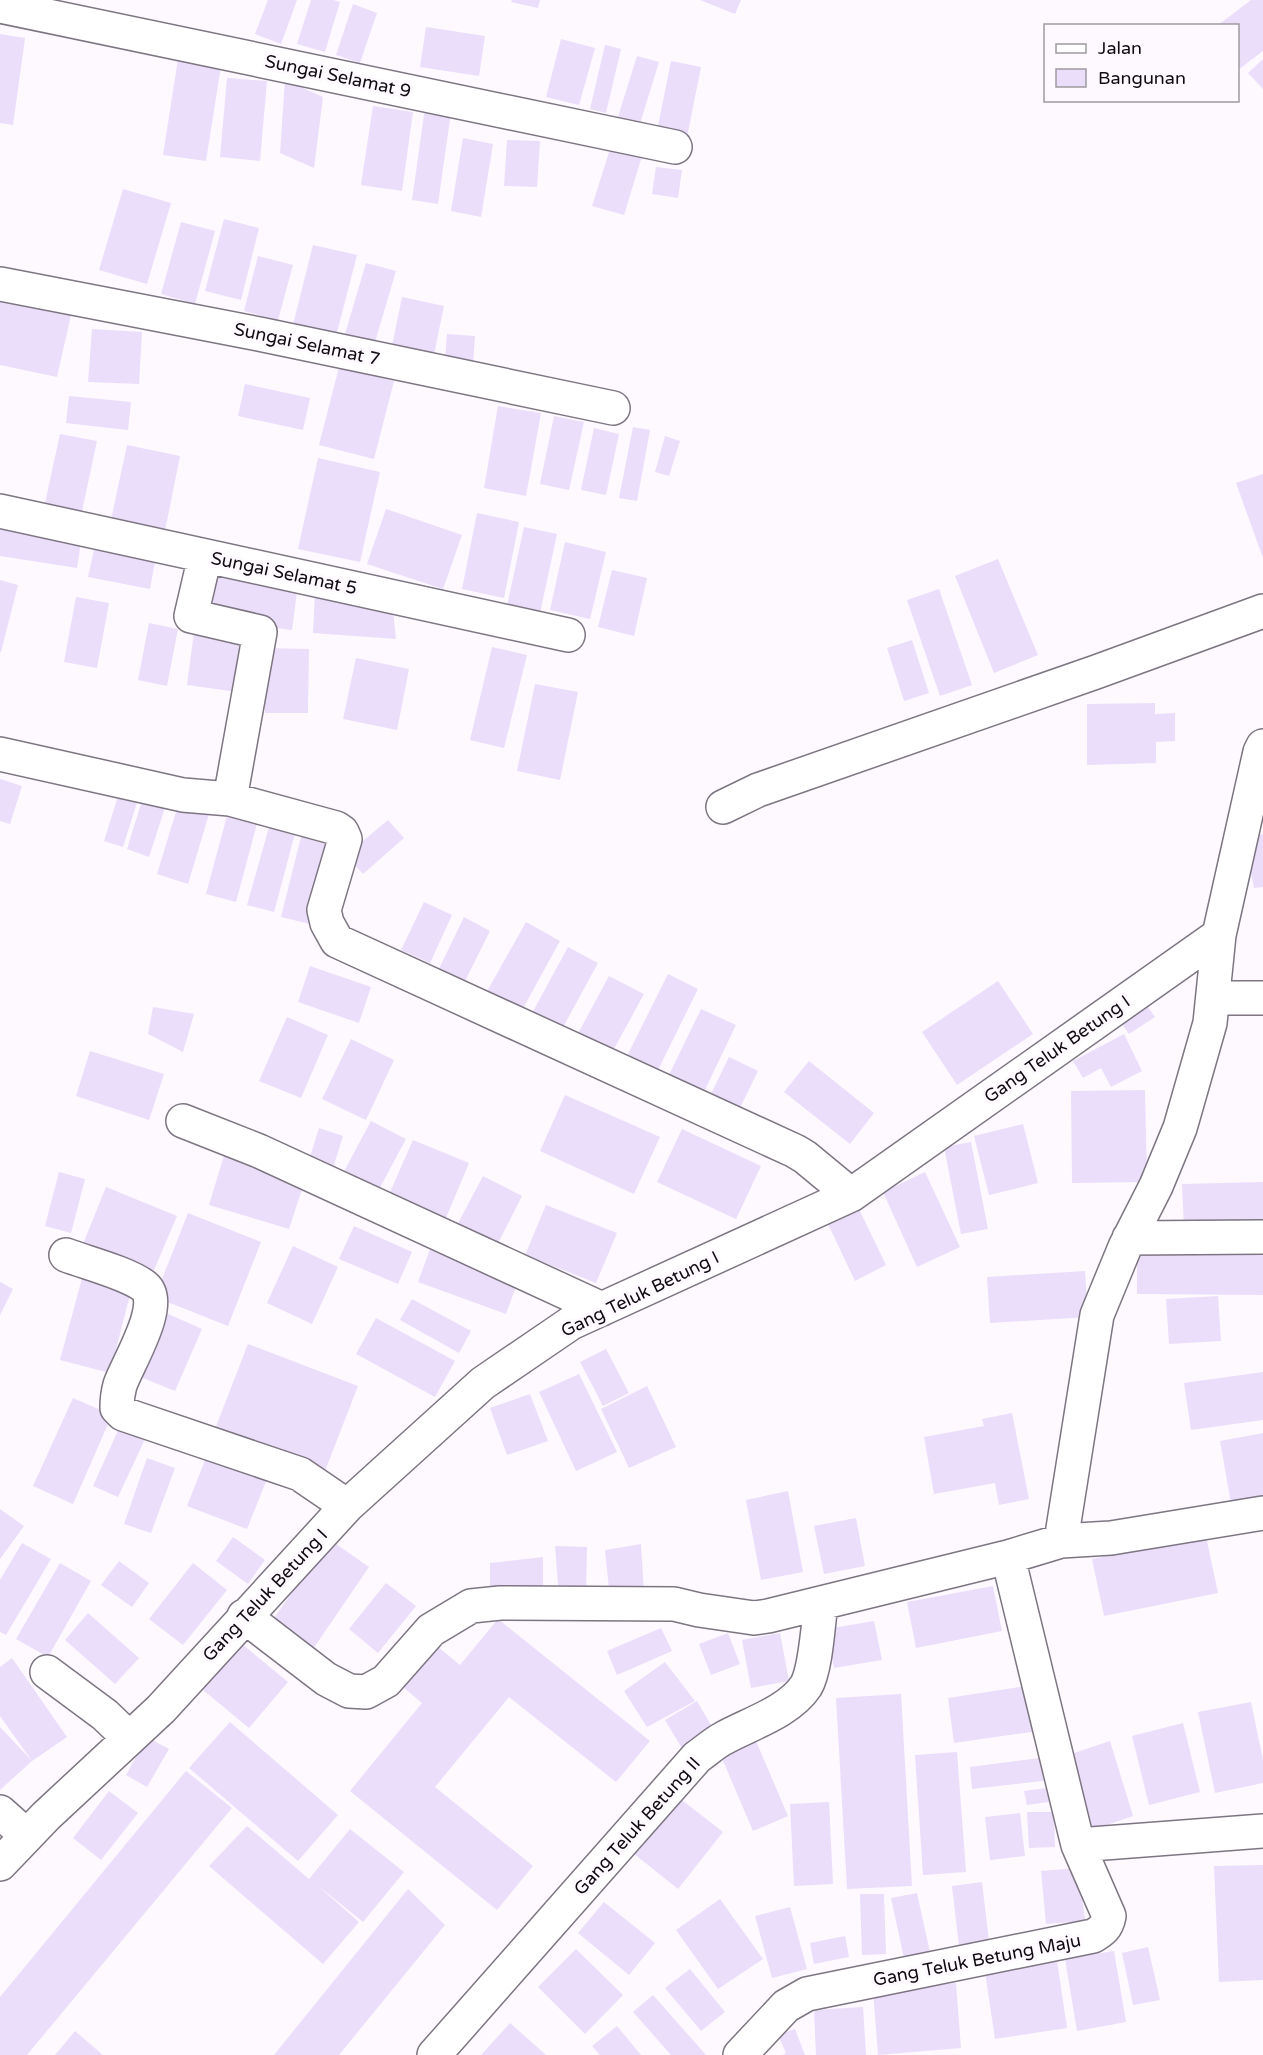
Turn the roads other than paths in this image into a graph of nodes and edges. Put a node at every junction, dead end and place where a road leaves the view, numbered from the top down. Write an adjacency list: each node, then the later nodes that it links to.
1 (0, 6): 2 (street, Sungai Selamat 9)
2 (675, 147)
3 (0, 284): 4 (street, Sungai Selamat 7)
4 (613, 408)
5 (0, 511): 6 (street, Sungai Selamat 5)
6 (205, 556): 8 (street, Sungai Selamat 5); 11 (street)
7 (1263, 611): 12 (street)
8 (568, 634)
9 (1263, 746): 13 (street)
10 (0, 754): 11 (street)
11 (230, 799): 17 (street)
12 (723, 807)
13 (1219, 935): 14 (street); 17 (street, Gang Teluk Betung I)
14 (1212, 998): 15 (street); 19 (street)
15 (1263, 998)
16 (183, 1121): 21 (street)
17 (851, 1195): 21 (street, Gang Teluk Betung I)
18 (1263, 1237): 19 (street)
19 (1129, 1239): 24 (street)
20 (66, 1256): 22 (street)
21 (602, 1309): 22 (street, Gang Teluk Betung I)
22 (347, 1506): 27 (street, Gang Teluk Betung I)
23 (1263, 1513): 24 (street)
24 (1061, 1541): 25 (street)
25 (1008, 1557): 26 (street); 33 (street)
26 (820, 1603): 27 (street); 35 (street, Gang Teluk Betung II)
27 (244, 1616): 29 (street, Gang Teluk Betung I)
28 (47, 1672): 29 (street)
29 (129, 1738): 32 (street, Gang Teluk Betung I)
30 (0, 1812): 32 (street)
31 (1263, 1831): 33 (street)
32 (27, 1836): 34 (street, Gang Teluk Betung I)
33 (1078, 1845): 36 (street, Gang Teluk Betung Maju)
34 (0, 1864)
35 (434, 2055)
36 (740, 2055)

